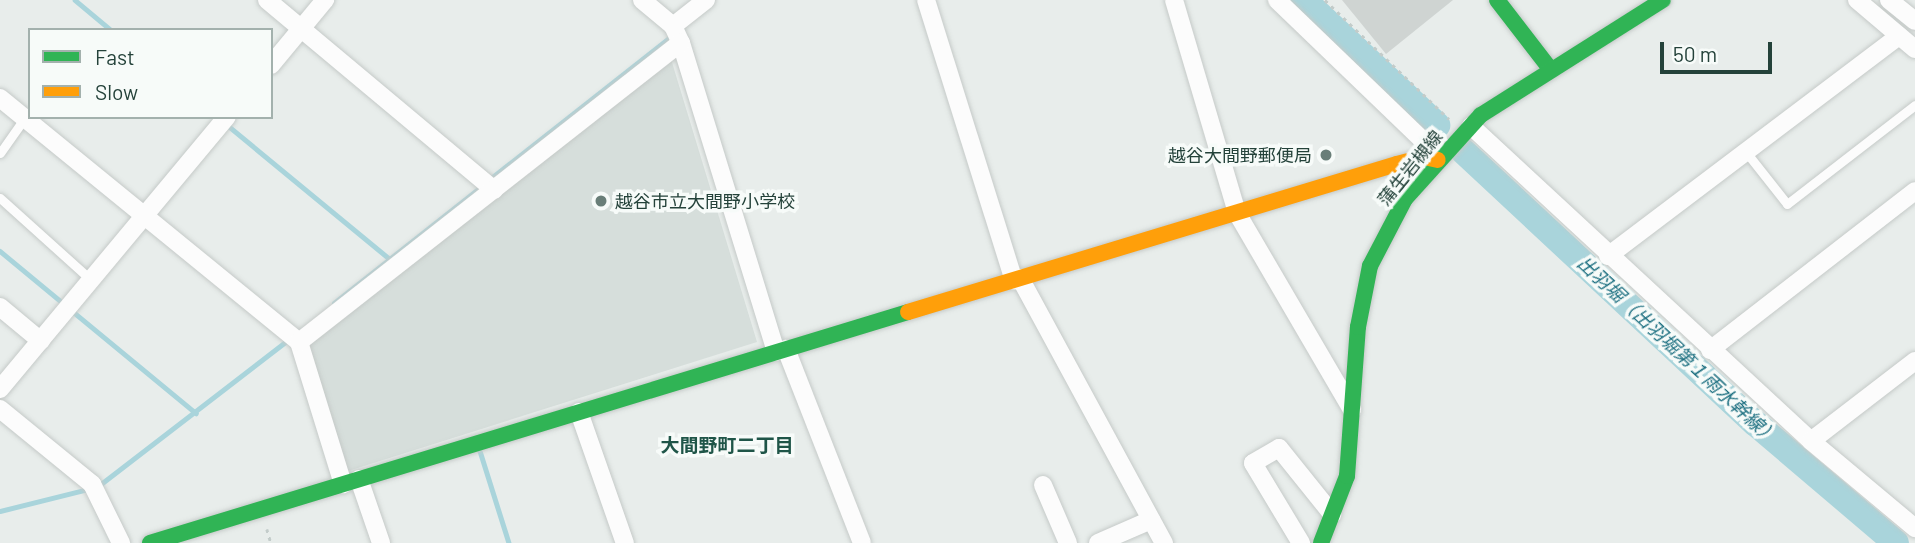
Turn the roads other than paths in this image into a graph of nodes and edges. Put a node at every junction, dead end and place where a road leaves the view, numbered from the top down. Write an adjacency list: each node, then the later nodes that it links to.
1 (267, 0): 14 (street)
2 (325, 0): 14 (street)
3 (642, 0): 13 (street)
4 (706, 0): 13 (street)
5 (926, 0): 34 (street)
6 (1174, 0): 31 (street)
7 (1277, 0): 27 (street)
8 (1497, 0): 19 (street)
9 (1663, 0): 19 (street, 蒲生岩槻線)
10 (1857, 0): 15 (street)
11 (1889, 0): 12 (street)
12 (1915, 21)
13 (673, 26): 16 (street)
14 (302, 28): 18 (street); 28 (street)
15 (1899, 36): 17 (street); 25 (street)
16 (681, 43): 28 (street); 39 (street)
17 (1915, 49)
18 (273, 63)
19 (1551, 69): 24 (street, 蒲生岩槻線)
20 (0, 98): 22 (street)
21 (1915, 105): 25 (lane)
22 (24, 119): 26 (lane); 32 (street)
23 (226, 119): 32 (street)
24 (1468, 129): 27 (street, 蒲生岩槻線); 33 (street)
25 (1746, 152): 33 (street)
26 (0, 153)
27 (1439, 159): 31 (street); 44 (street, 蒲生岩槻線)
28 (494, 190): 38 (street)
29 (1913, 197): 40 (street)
30 (0, 198): 35 (lane)
31 (1237, 213): 34 (street); 44 (street)
32 (144, 218): 35 (street); 38 (street)
33 (1608, 256): 40 (street)
34 (1017, 279): 39 (street); 50 (street)
35 (91, 280): 37 (street)
36 (0, 307): 37 (street)
37 (41, 341): 42 (street)
38 (299, 342): 47 (street)
39 (781, 350): 45 (street); 56 (street)
40 (1710, 350): 46 (street)
41 (1915, 361): 46 (street)
42 (0, 389)
43 (0, 409): 53 (street)
44 (1352, 410): 49 (street, 蒲生岩槻線)
45 (579, 412): 47 (street); 55 (street)
46 (1811, 441): 51 (street)
47 (351, 482): 52 (street); 54 (street)
48 (1043, 485): 57 (street)
49 (1332, 514): 60 (street); 61 (street, 蒲生岩槻線)
50 (1151, 520): 58 (street); 59 (street)
51 (1915, 528)
52 (158, 542)
53 (121, 543)
54 (381, 543)
55 (625, 543)
56 (862, 543)
57 (1068, 543)
58 (1098, 543)
59 (1164, 543)
60 (1301, 543)
61 (1321, 543)

